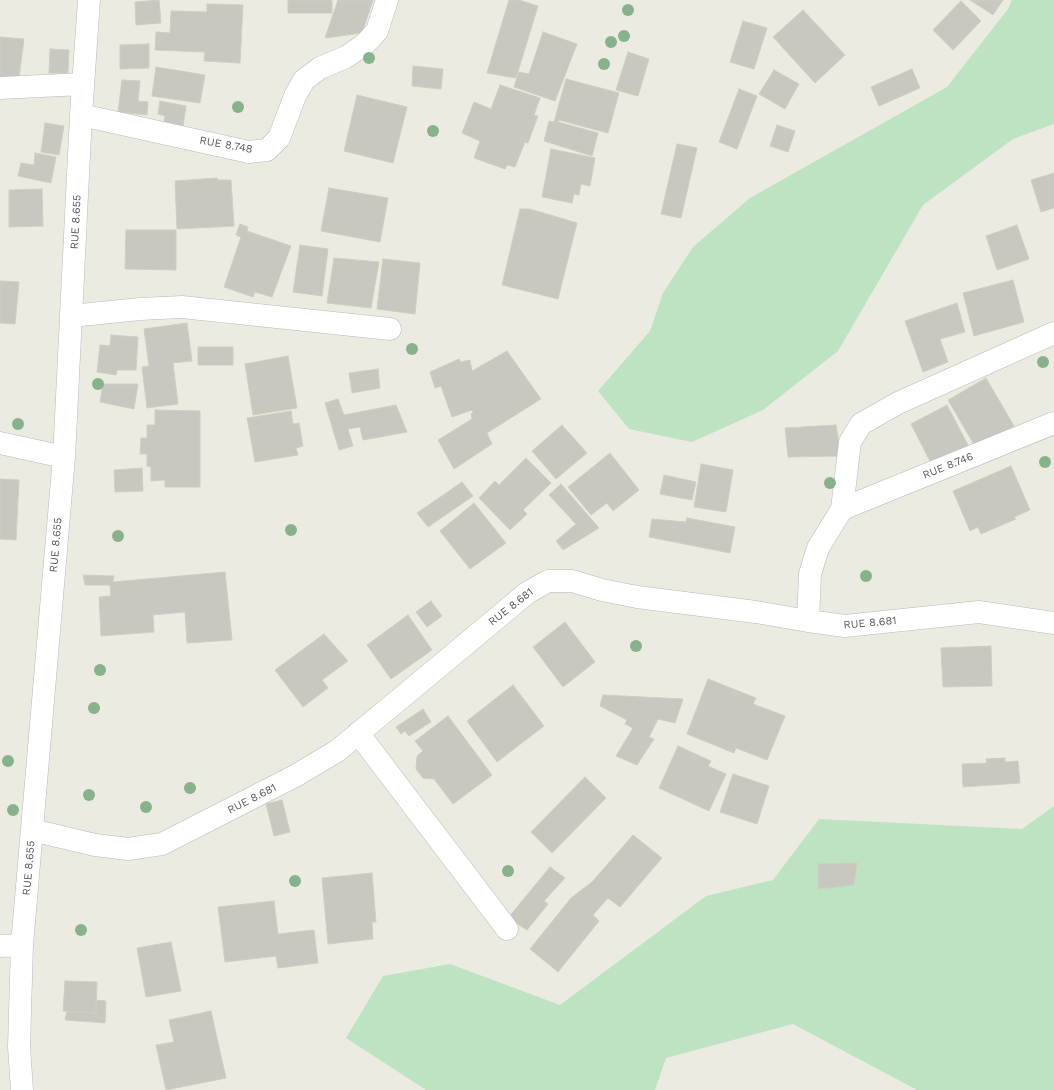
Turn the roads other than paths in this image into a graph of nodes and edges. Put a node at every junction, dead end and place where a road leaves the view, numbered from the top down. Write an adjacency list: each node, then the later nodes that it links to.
1 (88, 0): 3 (street, RUE 8.655)
2 (387, 0): 5 (street, RUE 8.748)
3 (83, 84): 4 (street); 5 (street, RUE 8.655)
4 (0, 88)
5 (81, 115): 6 (street, RUE 8.655)
6 (71, 316): 7 (street); 11 (street, RUE 8.655)
7 (390, 329)
8 (1054, 333): 12 (street)
9 (1054, 423): 12 (street, RUE 8.746)
10 (0, 443): 11 (street)
11 (64, 457): 16 (street, RUE 8.655)
12 (842, 509): 13 (street)
13 (808, 622): 14 (street, RUE 8.681); 15 (street, RUE 8.681)
14 (1054, 623)
15 (358, 733): 16 (street, RUE 8.681); 17 (street)
16 (32, 830): 18 (street, RUE 8.655)
17 (507, 929)
18 (22, 945): 19 (street); 20 (street, RUE 8.655)
19 (0, 946)
20 (22, 1090)

